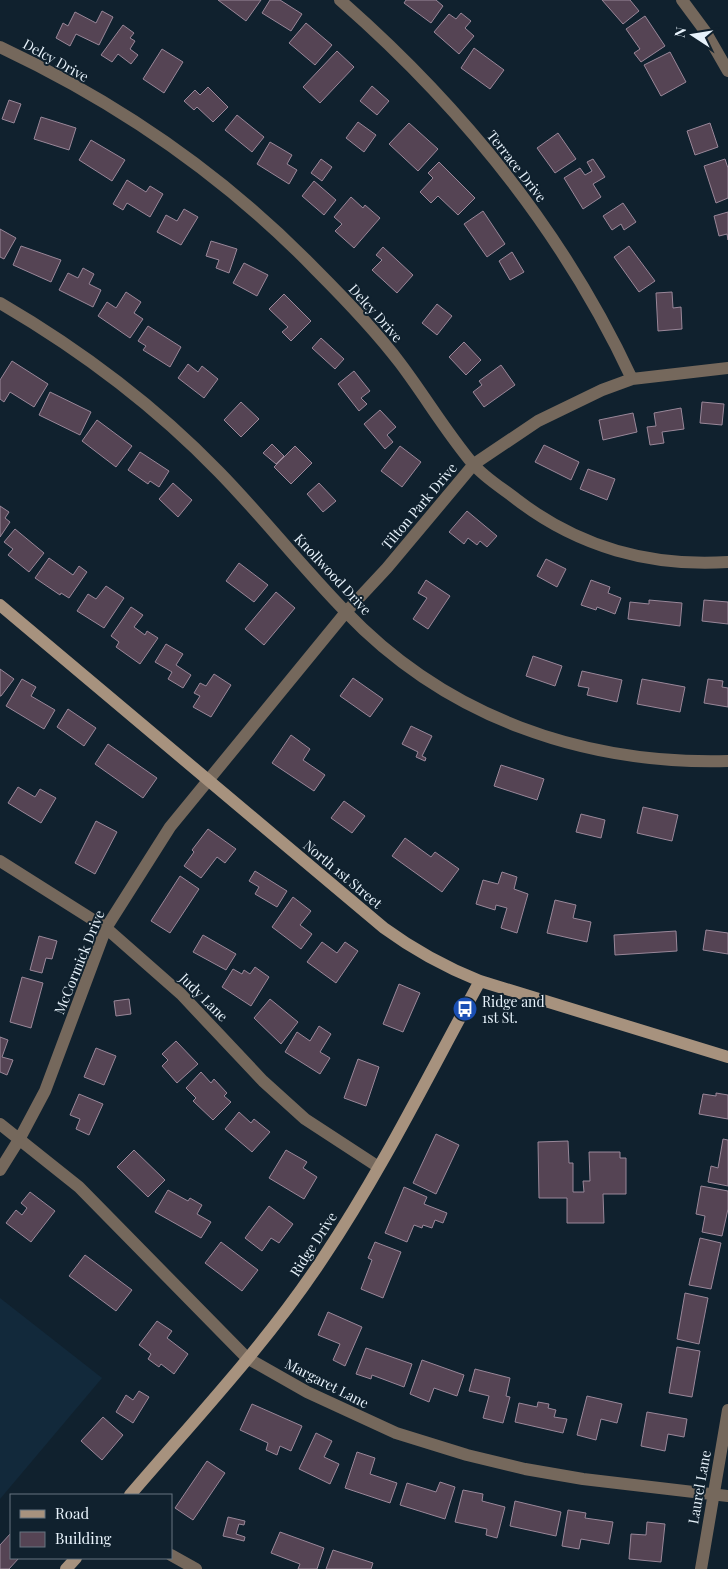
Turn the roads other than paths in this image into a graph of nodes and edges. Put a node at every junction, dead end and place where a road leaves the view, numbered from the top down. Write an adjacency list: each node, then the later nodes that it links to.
1 (340, 0): 7 (street, Terrace Drive)
2 (682, 0): 4 (street)
3 (0, 47): 8 (street, Delcy Drive)
4 (728, 71)
5 (0, 303): 11 (street, Knollwood Drive)
6 (728, 368): 7 (street, Tilton Park Drive)
7 (632, 379): 8 (street, Tilton Park Drive)
8 (474, 464): 9 (street, Delcy Drive); 11 (street, Tilton Park Drive)
9 (728, 562)
10 (0, 605): 13 (street, North 1st Street)
11 (346, 612): 12 (street, Knollwood Drive); 13 (street, Tilton Park Drive)
12 (728, 762)
13 (209, 779): 15 (street, McCormick Drive); 16 (street, North 1st Street)
14 (0, 861): 15 (street, Judy Lane)
15 (106, 928): 19 (street, McCormick Drive); 20 (street, Judy Lane)
16 (480, 981): 17 (street, North 1st Street); 20 (street, Ridge Drive)
17 (728, 1057)
18 (0, 1124): 19 (street, Margaret Lane)
19 (20, 1138): 21 (street, McCormick Drive); 22 (street, Margaret Lane)
20 (377, 1166): 22 (street, Ridge Drive)
21 (0, 1170)
22 (247, 1358): 24 (street, Ridge Drive); 25 (street, Margaret Lane)
23 (728, 1410): 25 (street, Laurel Lane)
24 (131, 1494)
25 (712, 1494): 26 (street, Margaret Lane); 31 (street, Laurel Lane)
26 (728, 1496)
27 (172, 1556): 30 (street)
28 (75, 1559): 29 (street)
29 (66, 1569)
30 (196, 1569)
31 (701, 1569)

